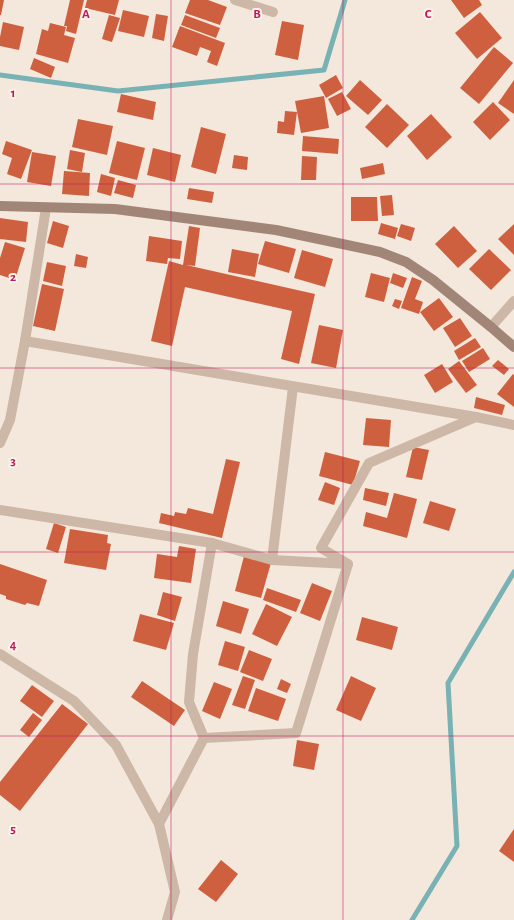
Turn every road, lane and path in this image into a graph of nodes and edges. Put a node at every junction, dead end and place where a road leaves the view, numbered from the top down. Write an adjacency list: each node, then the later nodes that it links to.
1 (235, 0): 2 (street)
2 (273, 12)
3 (0, 206): 4 (street)
4 (46, 208): 6 (street); 7 (street)
5 (514, 301): 6 (street)
6 (491, 326): 8 (street)
7 (25, 341): 9 (street); 12 (street)
8 (514, 347)
9 (293, 387): 10 (street); 15 (street)
10 (476, 417): 11 (street); 16 (street)
11 (514, 425)
12 (0, 443)
13 (0, 510): 14 (street)
14 (212, 543): 15 (street); 18 (street)
15 (272, 560): 16 (street)
16 (348, 564): 18 (street)
17 (0, 654): 19 (street)
18 (204, 738): 19 (street)
19 (159, 824): 20 (street)
20 (167, 920)

